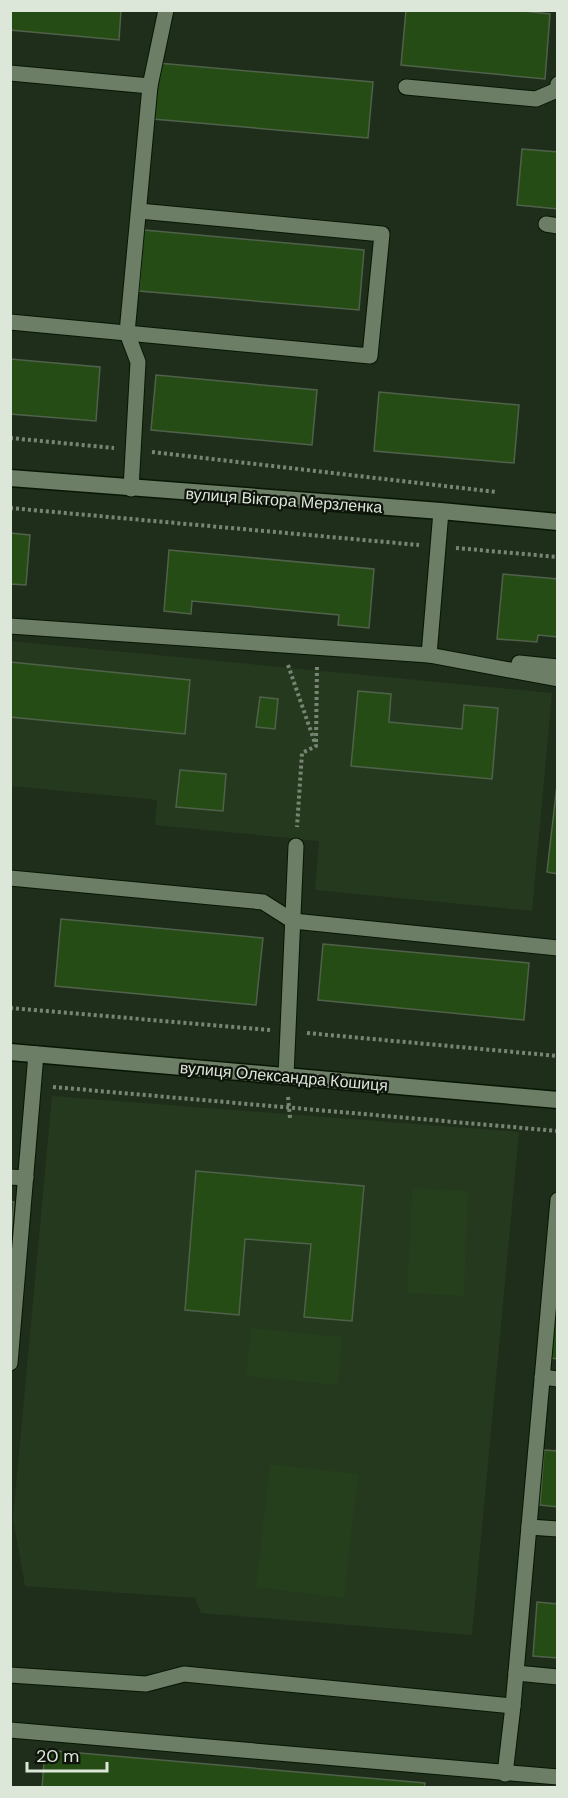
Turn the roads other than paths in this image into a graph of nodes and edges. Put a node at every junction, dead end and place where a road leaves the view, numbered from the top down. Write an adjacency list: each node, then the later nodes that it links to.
1 (166, 10): 4 (lane)
2 (10, 73): 4 (lane)
3 (558, 84): 5 (lane)
4 (150, 86): 6 (lane)
5 (406, 87)
6 (139, 211): 8 (lane); 8 (lane)
7 (10, 322): 8 (lane)
8 (127, 333): 10 (lane)
9 (10, 478): 10 (street, вулиця Віктора Мерзленка)
10 (131, 489): 11 (street, вулиця Віктора Мерзленка)
11 (441, 511): 12 (street, вулиця Віктора Мерзленка); 15 (lane)
12 (558, 522)
13 (10, 621): 15 (lane)
14 (10, 626): 15 (lane)
15 (429, 655): 16 (lane); 17 (lane)
16 (558, 667)
17 (558, 679)
18 (296, 846): 20 (lane)
19 (10, 878): 20 (lane)
20 (293, 921): 21 (lane); 24 (lane)
21 (558, 948)
22 (10, 1052): 23 (street, вулиця Олександра Кошиця)
23 (36, 1054): 24 (street, вулиця Олександра Кошиця); 26 (lane)
24 (286, 1076): 25 (street, вулиця Олександра Кошиця)
25 (558, 1100)
26 (18, 1177): 29 (lane)
27 (558, 1200): 28 (lane)
28 (557, 1217): 30 (lane)
29 (10, 1363)
30 (542, 1377): 31 (lane); 32 (lane)
31 (558, 1379)
32 (529, 1527): 33 (lane); 34 (lane)
33 (558, 1530)
34 (516, 1673): 36 (lane); 37 (lane)
35 (10, 1675): 37 (lane)
36 (558, 1677)
37 (513, 1706): 40 (lane)
38 (11, 1727): 39 (lane)
39 (478, 1771): 40 (lane); 42 (lane)
40 (505, 1774): 41 (lane)
41 (558, 1777)
42 (476, 1788)

